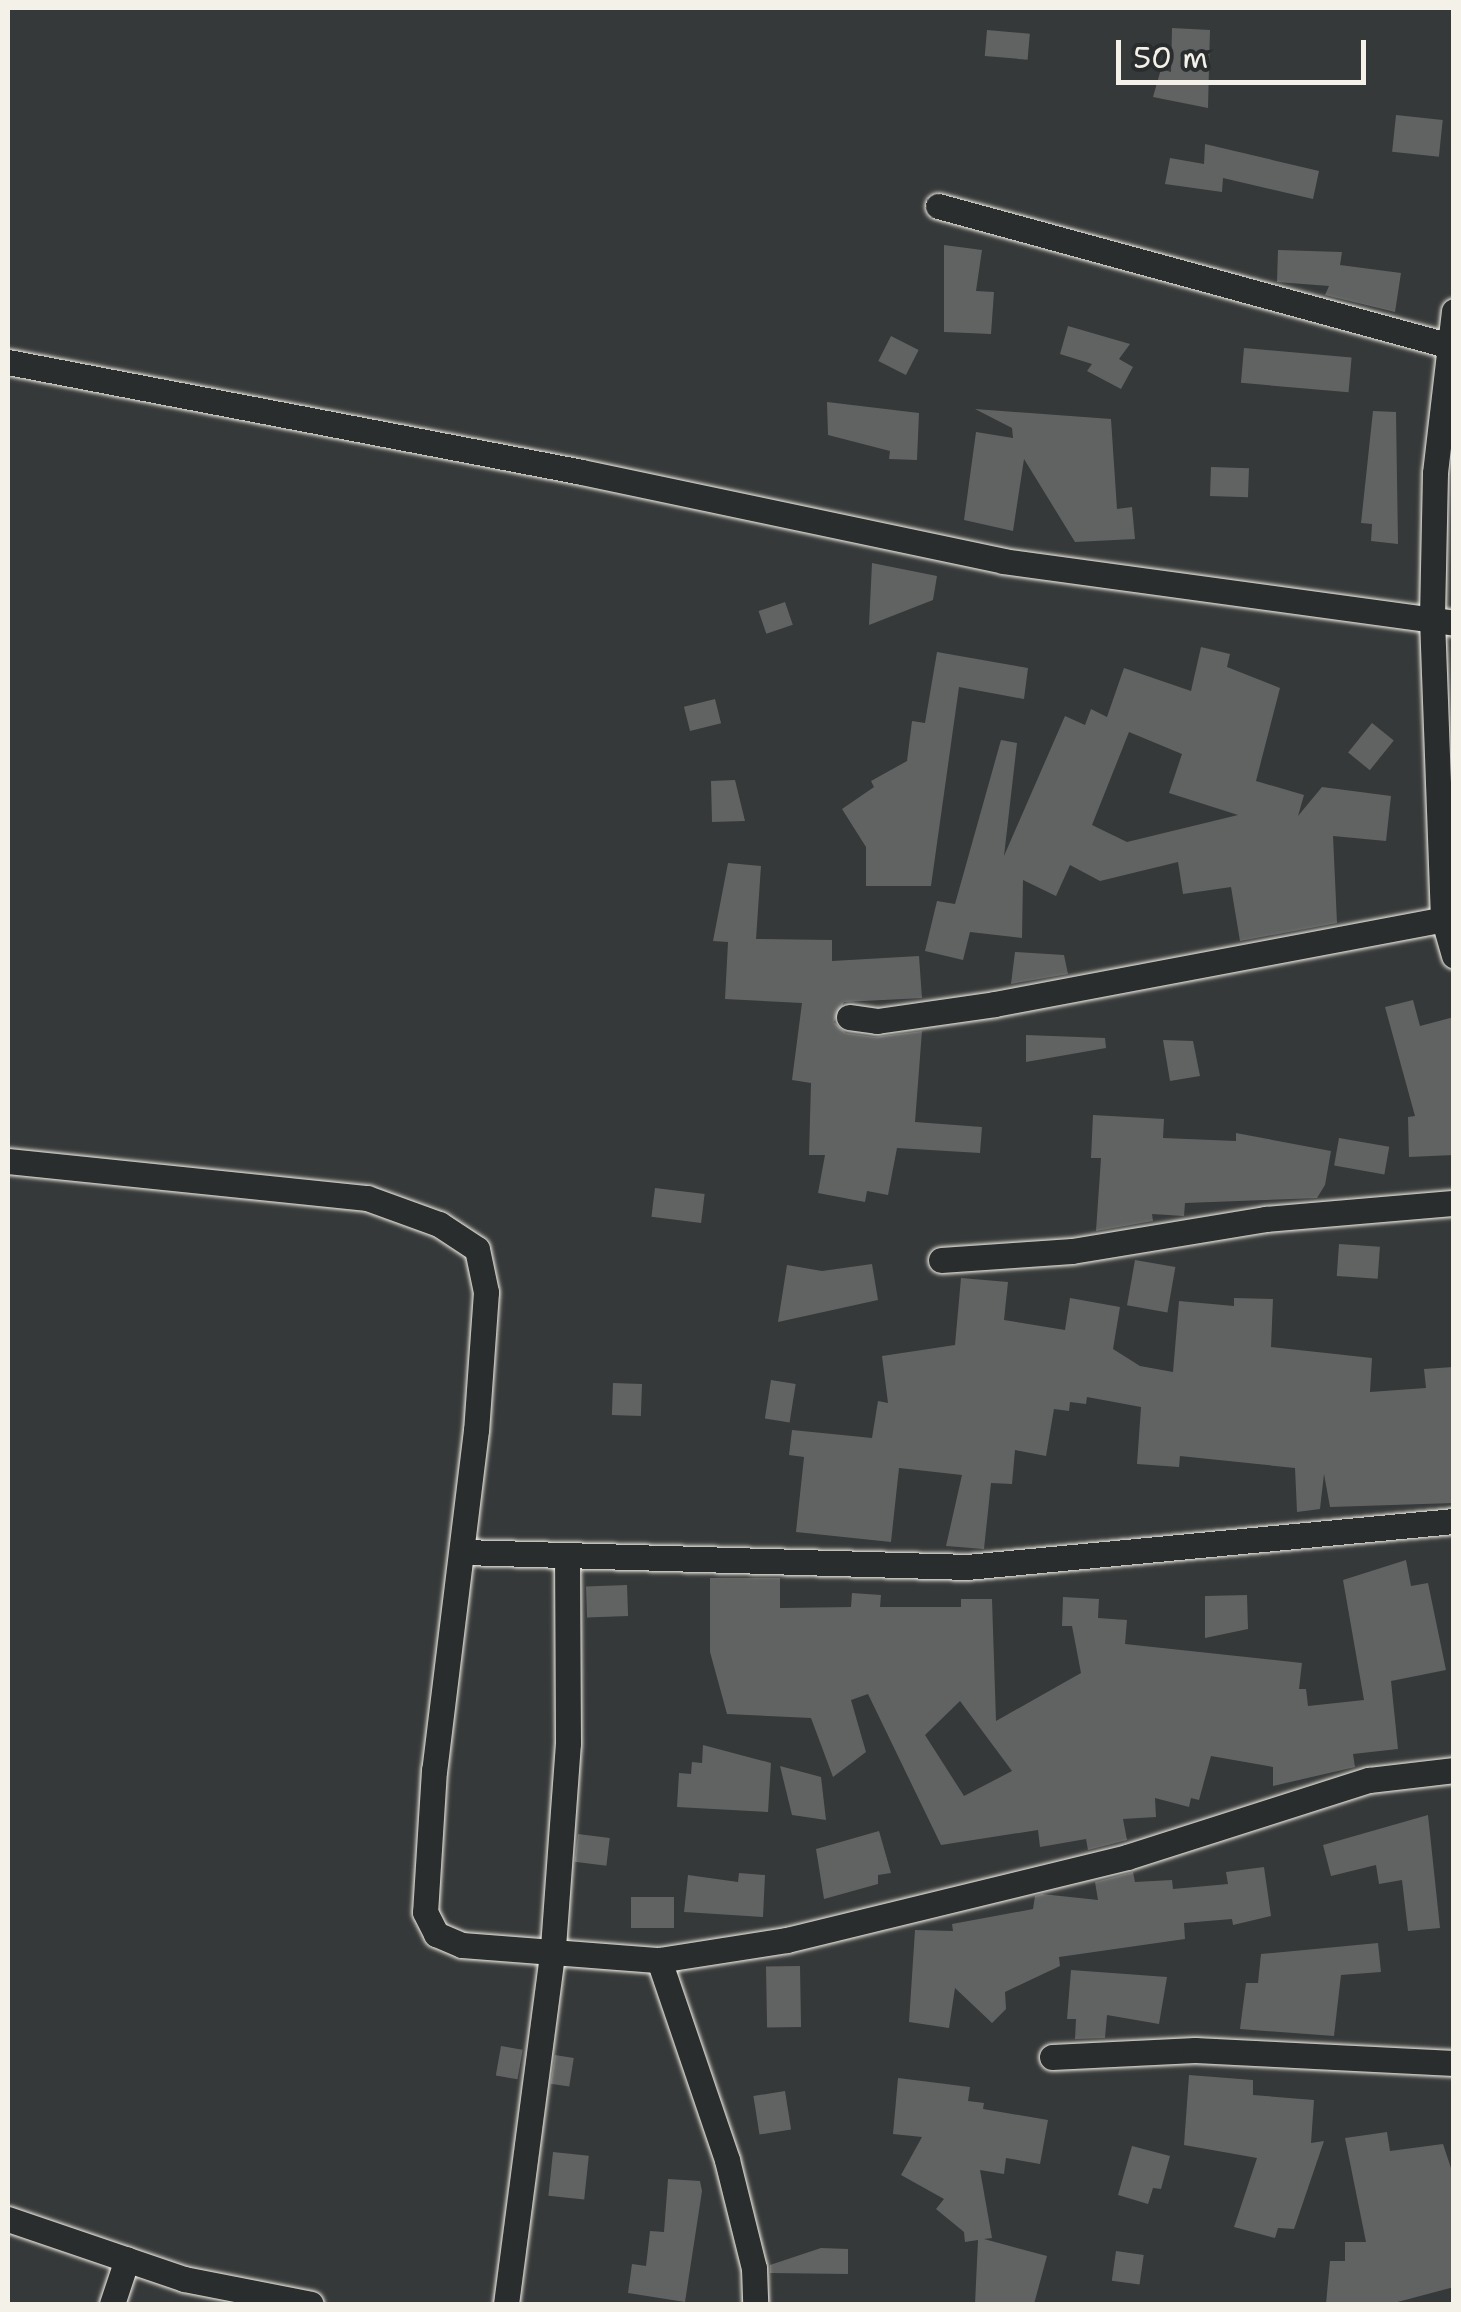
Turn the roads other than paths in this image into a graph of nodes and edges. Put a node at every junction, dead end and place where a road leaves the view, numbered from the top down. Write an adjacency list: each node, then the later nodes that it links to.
1 (938, 206): 3 (street)
2 (1454, 310): 3 (street)
3 (1450, 346): 5 (street)
4 (8, 362): 5 (street)
5 (1443, 621): 6 (street)
6 (1448, 917): 7 (street); 8 (street)
7 (1454, 955)
8 (848, 1018)
9 (8, 1161): 13 (street)
10 (1454, 1203): 11 (street)
11 (941, 1260)
12 (1454, 1521): 14 (street)
13 (464, 1552): 14 (street); 16 (street)
14 (567, 1555): 16 (street)
15 (1454, 1770): 17 (street)
16 (553, 1947): 17 (street); 25 (street)
17 (659, 1960): 26 (street)
18 (1052, 2057): 19 (street)
19 (1454, 2064)
20 (8, 2219): 21 (street)
21 (127, 2259): 22 (street); 23 (street)
22 (252, 2298): 24 (street)
23 (112, 2304)
24 (311, 2304)
25 (506, 2304)
26 (755, 2304)

